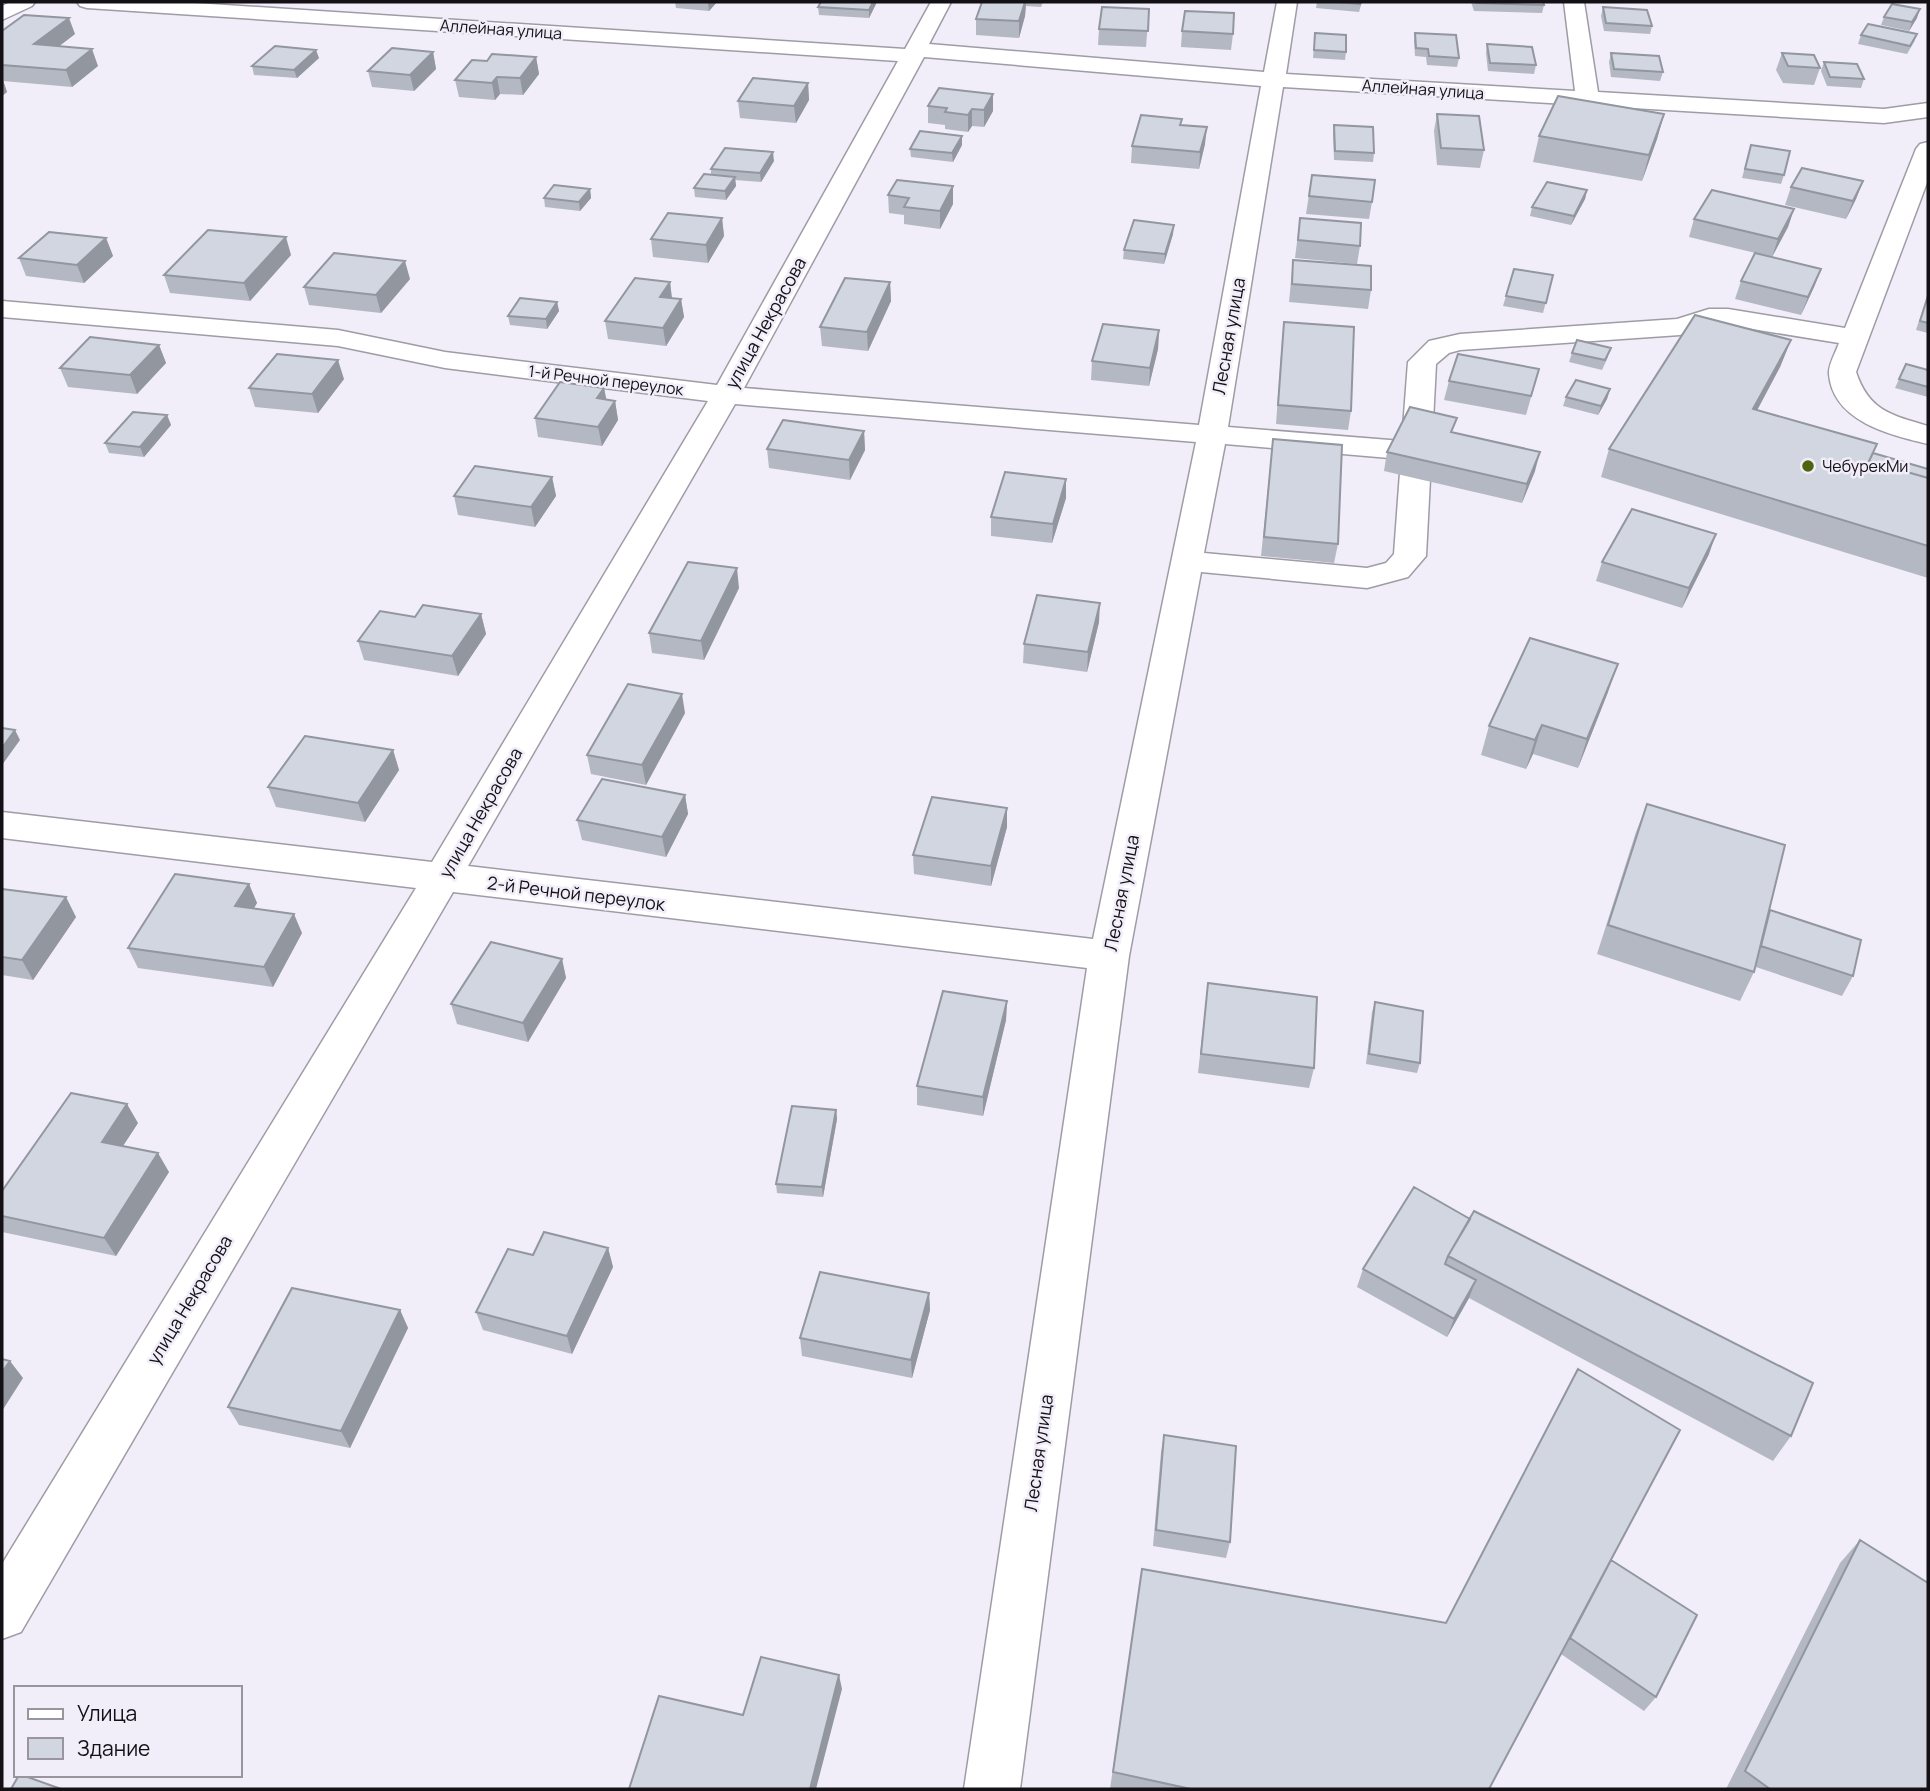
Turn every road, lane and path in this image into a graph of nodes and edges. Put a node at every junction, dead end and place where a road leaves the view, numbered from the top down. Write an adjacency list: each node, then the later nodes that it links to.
1 (25, 2): 7 (street)
2 (88, 2): 8 (street, Аллейная улица)
3 (279, 2): 8 (street, Аллейная улица)
4 (941, 2): 8 (street, улица Некрасова)
5 (1287, 2): 9 (street, Лесная улица)
6 (1574, 2): 10 (street)
7 (2, 14)
8 (917, 49): 9 (street, Аллейная улица); 15 (street, улица Некрасова)
9 (1274, 80): 10 (street, Аллейная улица); 16 (street, Лесная улица)
10 (1588, 100): 11 (street, Аллейная улица)
11 (1928, 110)
12 (1928, 149): 14 (street)
13 (2, 309): 15 (street, 1-й Речной переулок)
14 (1857, 338): 17 (street); 18 (street)
15 (726, 395): 16 (street, 1-й Речной переулок); 21 (street, улица Некрасова)
16 (1212, 434): 18 (street, 1-й Речной переулок); 19 (street, Лесная улица)
17 (1928, 435)
18 (1416, 452): 19 (street)
19 (1187, 561): 22 (street, Лесная улица)
20 (2, 825): 21 (street, 2-й Речной переулок)
21 (442, 878): 22 (street, 2-й Речной переулок); 23 (street, улица Некрасова)
22 (1109, 956): 24 (street, Лесная улица)
23 (2, 1613)
24 (992, 1789)

